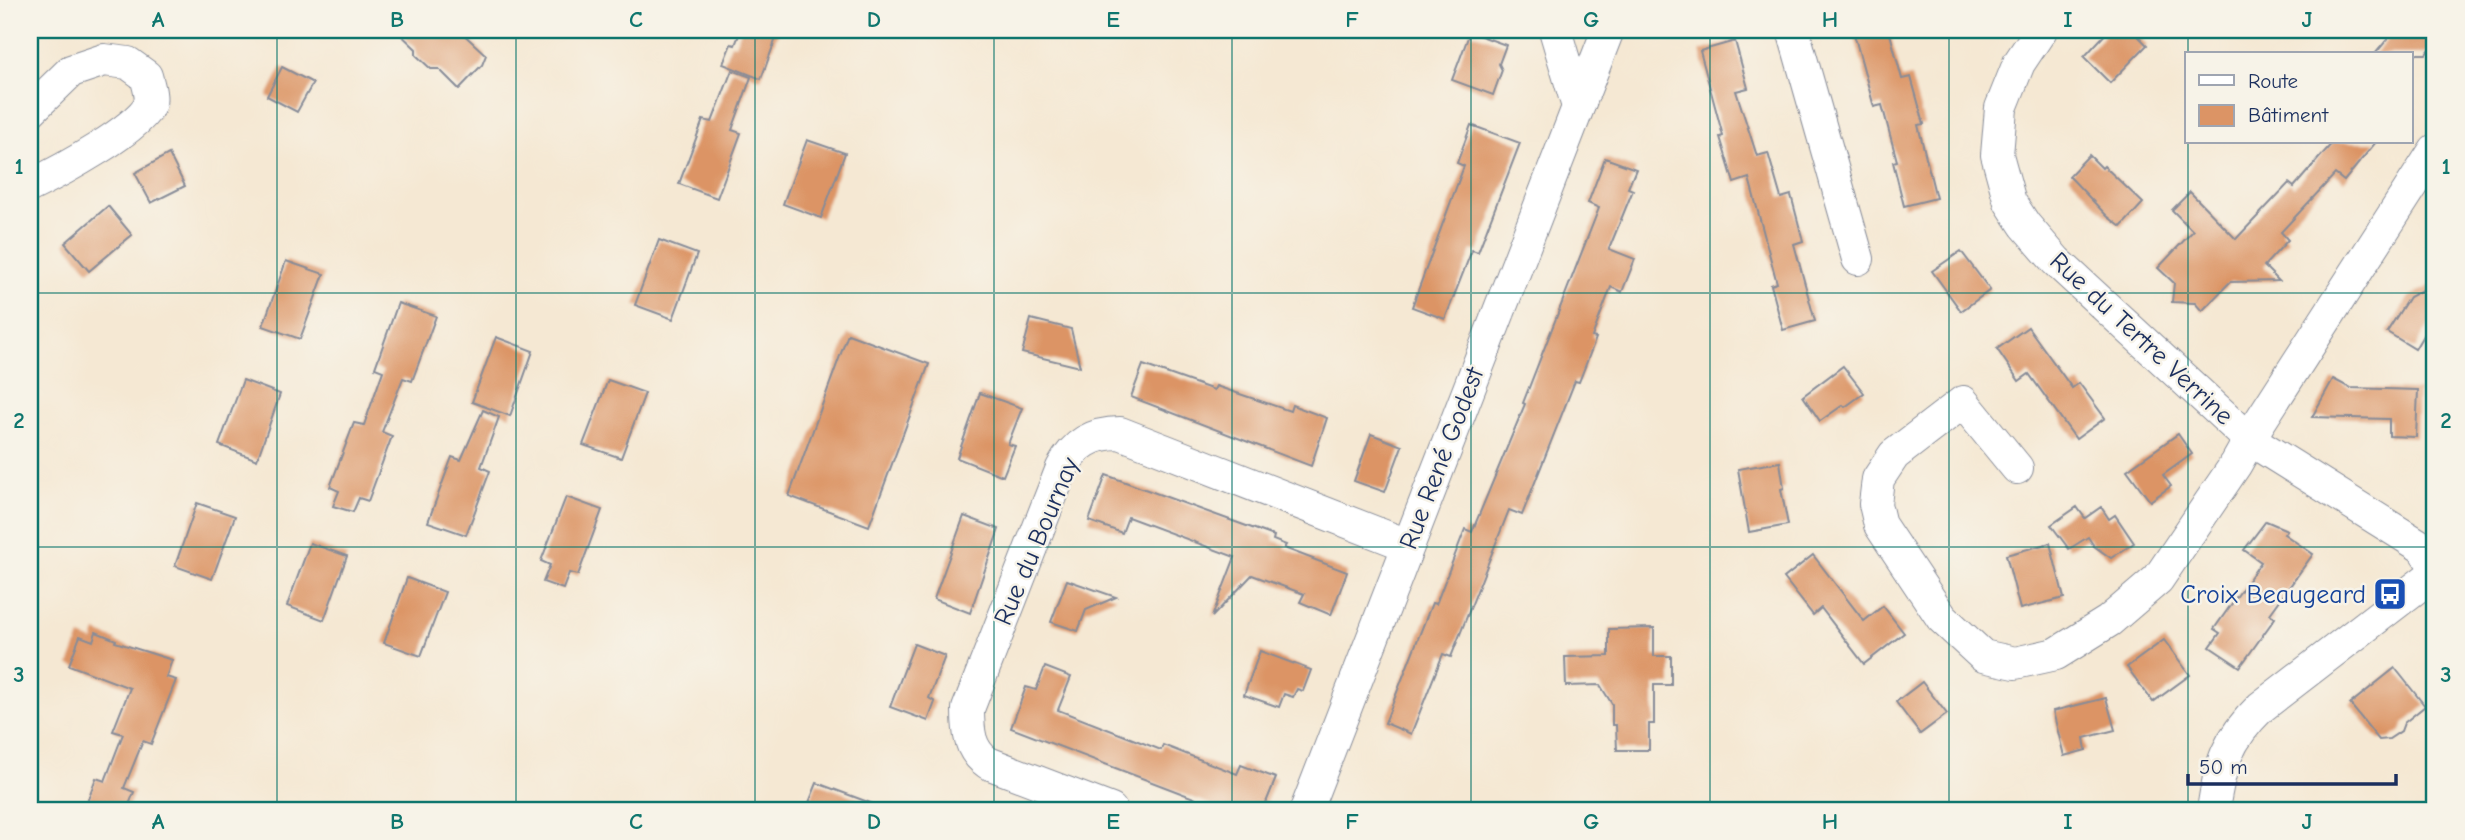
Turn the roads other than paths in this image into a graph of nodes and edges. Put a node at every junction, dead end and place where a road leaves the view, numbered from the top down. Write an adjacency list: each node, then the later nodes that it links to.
1 (1793, 30): 9 (street)
2 (2041, 30): 10 (street, Rue du Tertre Verrine)
3 (1556, 34): 4 (street, Rue René Godest); 5 (street, Rue René Godest)
4 (1603, 43): 5 (street, Rue René Godest)
5 (1578, 107): 12 (street, Rue René Godest)
6 (30, 111): 8 (street)
7 (2435, 150): 10 (street)
8 (30, 186)
9 (1858, 259)
10 (2249, 439): 11 (street); 13 (street, Rue du Tertre Verrine)
11 (2017, 468)
12 (1407, 545): 15 (street, Rue du Bournay); 16 (street, Rue René Godest)
13 (2435, 566)
14 (2435, 573): 17 (street)
15 (1111, 810)
16 (1306, 810)
17 (2213, 810)

